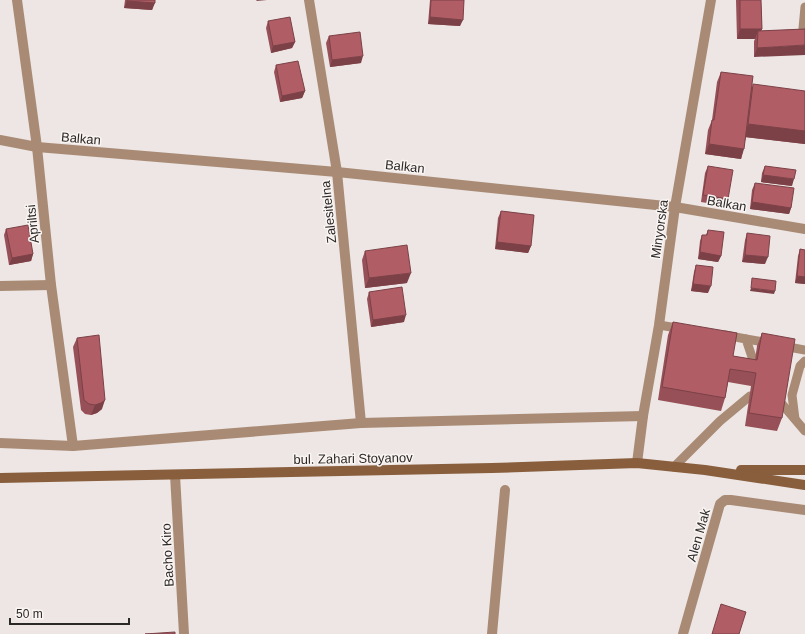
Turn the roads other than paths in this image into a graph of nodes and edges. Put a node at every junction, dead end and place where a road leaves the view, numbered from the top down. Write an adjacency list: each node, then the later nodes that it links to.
1 (17, 0): 7 (street, Apriltsi)
2 (309, 0): 8 (street, Zalesitelna)
3 (711, 0): 9 (street, Minyorska)
4 (805, 7): 5 (lane)
5 (803, 28)
6 (0, 140): 7 (street, Balkan)
7 (38, 147): 8 (street, Balkan); 11 (street, Apriltsi)
8 (337, 172): 9 (street, Balkan); 24 (street, Zalesitelna)
9 (675, 207): 10 (street, Balkan); 13 (street, Minyorska)
10 (805, 229)
11 (51, 285): 12 (street); 27 (street, Apriltsi)
12 (0, 286)
13 (659, 325): 14 (lane); 22 (street, Minyorska)
14 (695, 330)
15 (717, 334): 16 (lane)
16 (746, 339): 17 (lane); 19 (lane)
17 (805, 350)
18 (805, 361): 23 (lane)
19 (754, 363)
20 (750, 396): 29 (lane)
21 (782, 404): 23 (lane)
22 (643, 416): 24 (street); 28 (street, Minyorska)
23 (795, 419): 25 (lane)
24 (361, 423): 27 (street)
25 (805, 431)
26 (0, 443): 27 (street)
27 (73, 446)
28 (637, 463): 29 (main road, bul. Zahari Stoyanov); 32 (main road, bul. Zahari Stoyanov)
29 (674, 467): 30 (main road, bul. Zahari Stoyanov)
30 (705, 470): 31 (main road, bul. Zahari Stoyanov); 34 (main road, bul. Zahari Stoyanov)
31 (805, 470)
32 (175, 475): 33 (main road, bul. Zahari Stoyanov); 37 (street, Bacho Kiro)
33 (0, 478)
34 (805, 485)
35 (505, 490): 38 (street)
36 (805, 510): 39 (street, Alen Mak)
37 (184, 634)
38 (492, 634)
39 (683, 634)

